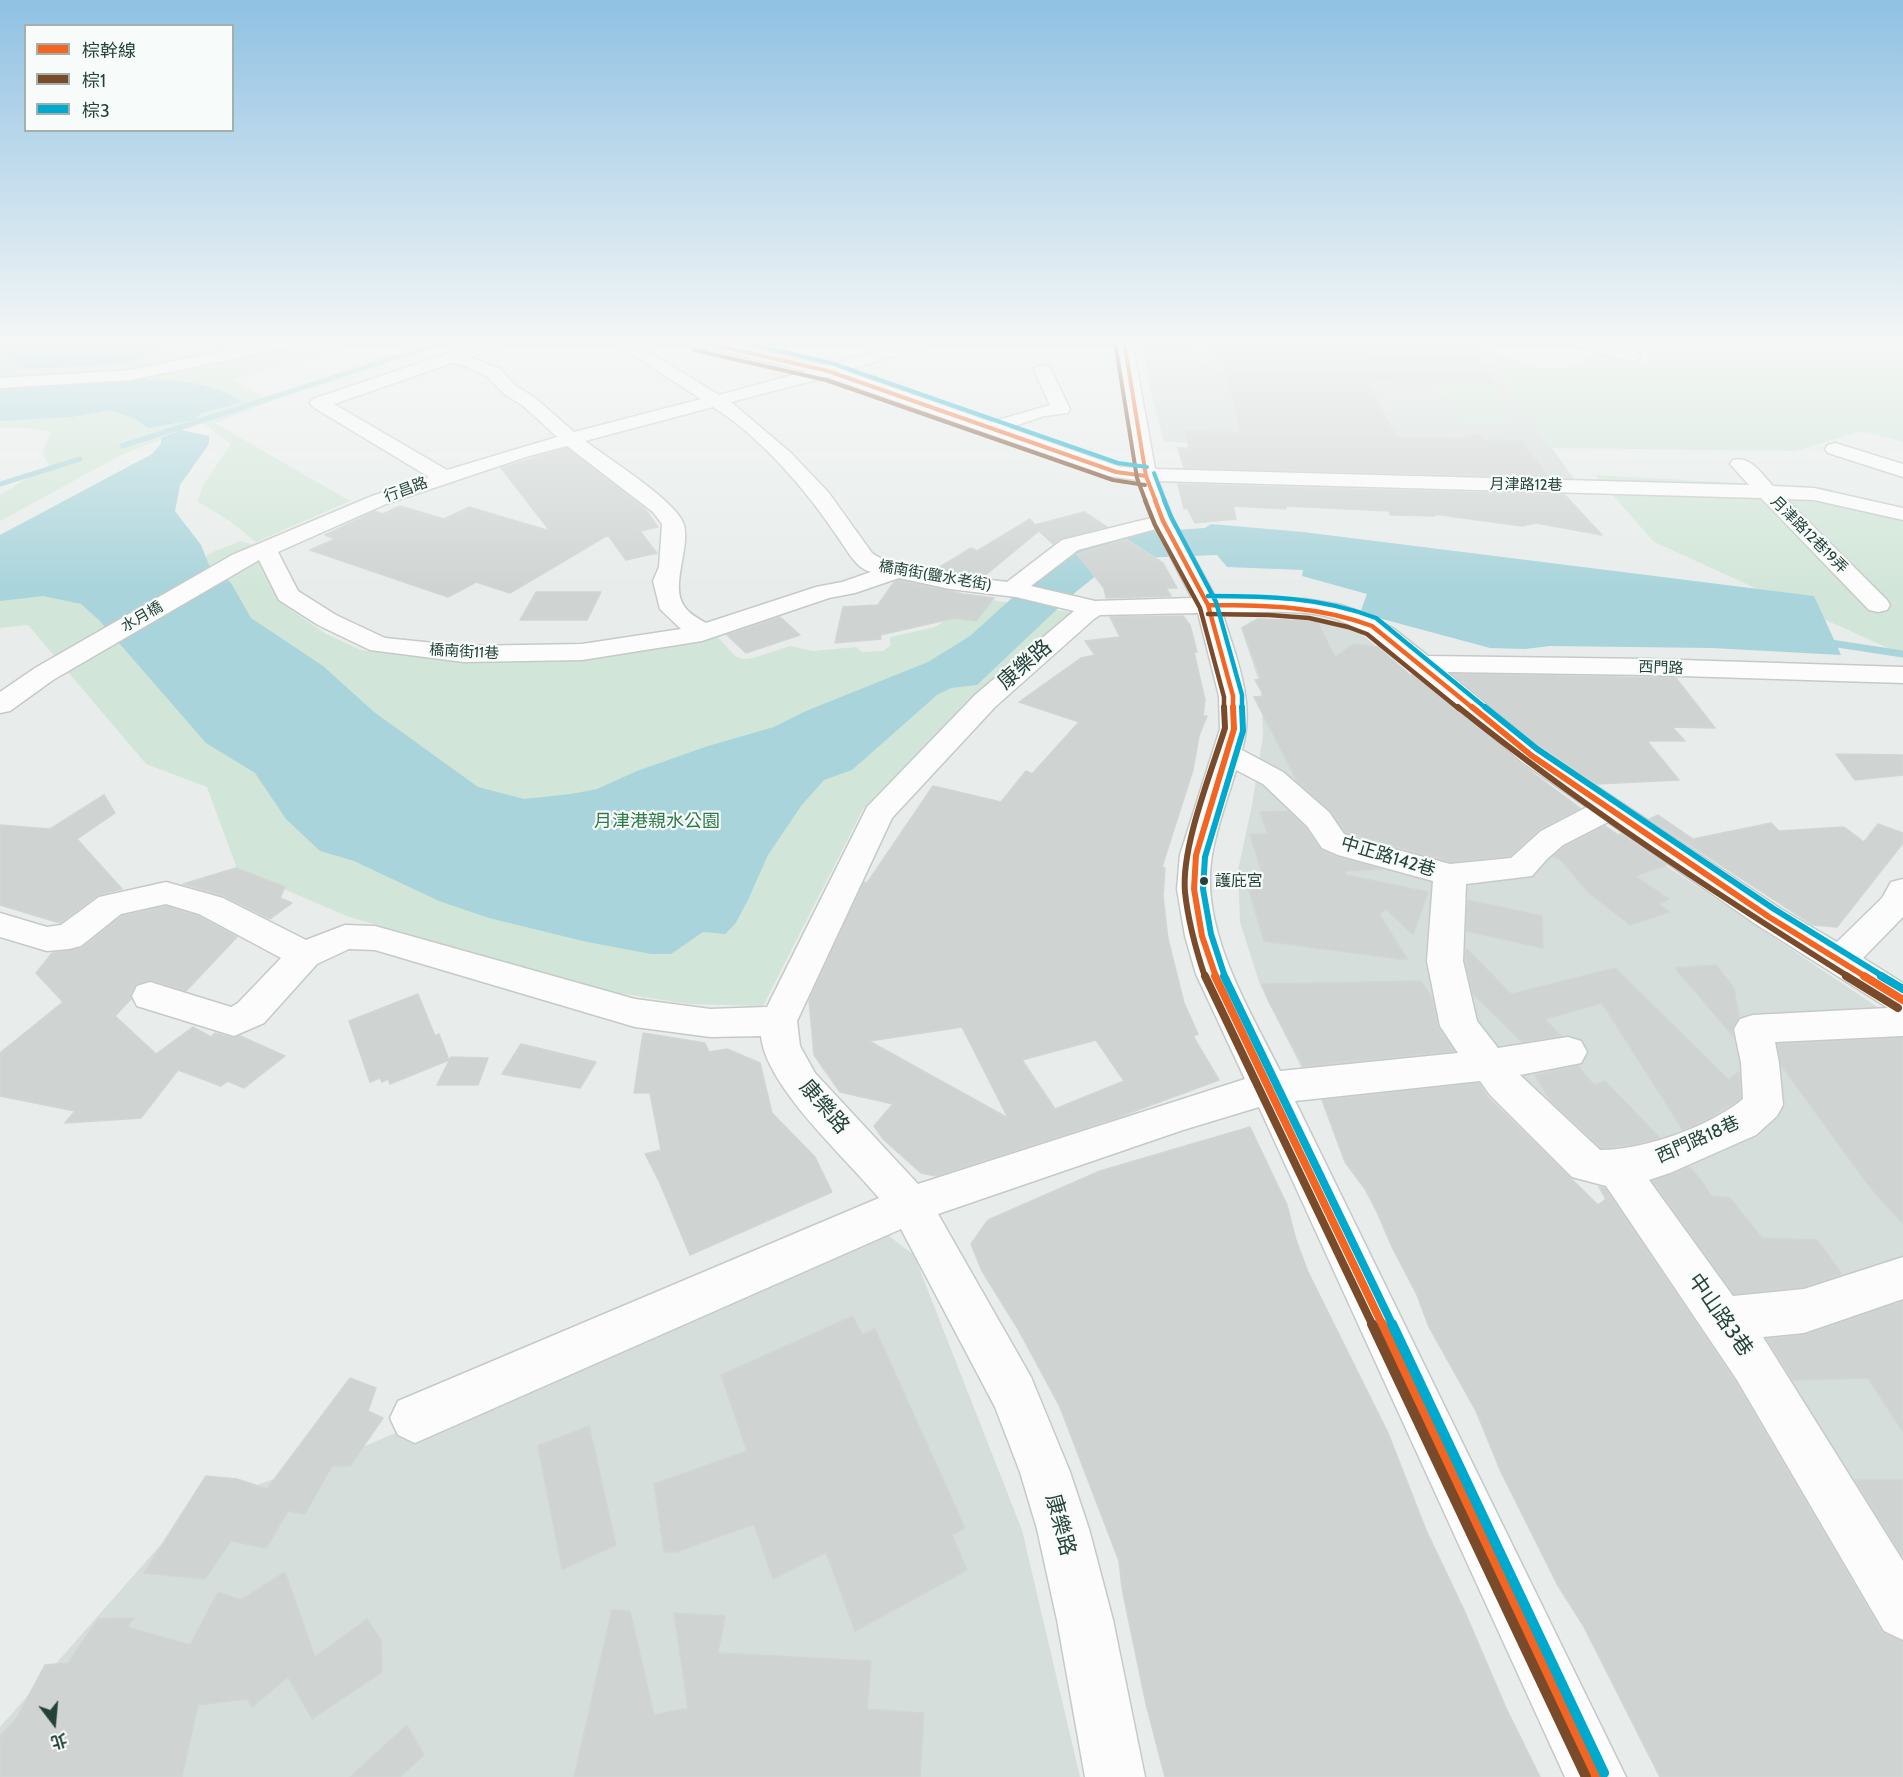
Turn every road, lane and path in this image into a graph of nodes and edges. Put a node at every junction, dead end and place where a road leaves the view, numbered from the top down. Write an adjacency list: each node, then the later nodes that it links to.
1 (354, 424): 14 (street)
2 (553, 424): 9 (street)
3 (627, 424): 9 (street, 行昌路)
4 (747, 424): 22 (street, 橋南街(鹽水老街))
5 (978, 424): 8 (street, 月津路12巷)
6 (1002, 424): 8 (street)
7 (1138, 424): 13 (street)
8 (990, 428): 13 (street, 月津路12巷)
9 (570, 439): 14 (street, 行昌路); 27 (street)
10 (1835, 450): 12 (street)
11 (1740, 464): 15 (street, 月津路12巷19弄)
12 (1903, 471)
13 (1146, 476): 15 (street, 月津路12巷); 19 (street)
14 (444, 477): 20 (street, 行昌路)
15 (1766, 491): 17 (street, 月津路12巷); 26 (street, 月津路12巷19弄)
16 (1903, 496): 17 (street)
17 (1874, 506): 18 (street, 月津路12巷)
18 (1903, 514)
19 (1163, 521): 23 (street); 24 (street)
20 (265, 549): 21 (street, 行昌路); 27 (street, 橋南街11巷)
21 (240, 560): 30 (street, 水月橋)
22 (894, 572): 23 (street, 橋南街(鹽水老街)); 27 (street, 橋南街11巷)
23 (1014, 590): 25 (street, 橋南街(鹽水老街))
24 (1206, 599): 25 (street); 28 (street); 31 (street)
25 (1082, 605): 40 (street, 康樂路)
26 (1878, 605)
27 (702, 633)
28 (1420, 664): 29 (street, 西門路); 32 (street)
29 (1903, 675)
30 (0, 705)
31 (1228, 754): 33 (street, 中正路142巷); 44 (street)
32 (1606, 806): 33 (street); 37 (street)
33 (1450, 876): 43 (street, 中正路142巷)
34 (1903, 890): 37 (street)
35 (0, 925): 36 (street)
36 (305, 955): 38 (street); 40 (street)
37 (1840, 960): 39 (street)
38 (150, 996)
39 (1903, 1000)
40 (778, 1021): 46 (street, 康樂路)
41 (1903, 1022): 45 (street, 西門路18巷)
42 (1568, 1052): 43 (street)
43 (1489, 1065): 44 (street); 45 (street)
44 (1269, 1088): 46 (street); 52 (street)
45 (1617, 1168): 48 (street, 中山路3巷)
46 (910, 1205): 49 (street); 51 (street, 康樂路)
47 (1903, 1278): 48 (street)
48 (1721, 1318): 50 (street, 中山路3巷)
49 (415, 1418)
50 (1903, 1612)
51 (1115, 1777)
52 (1596, 1777)

